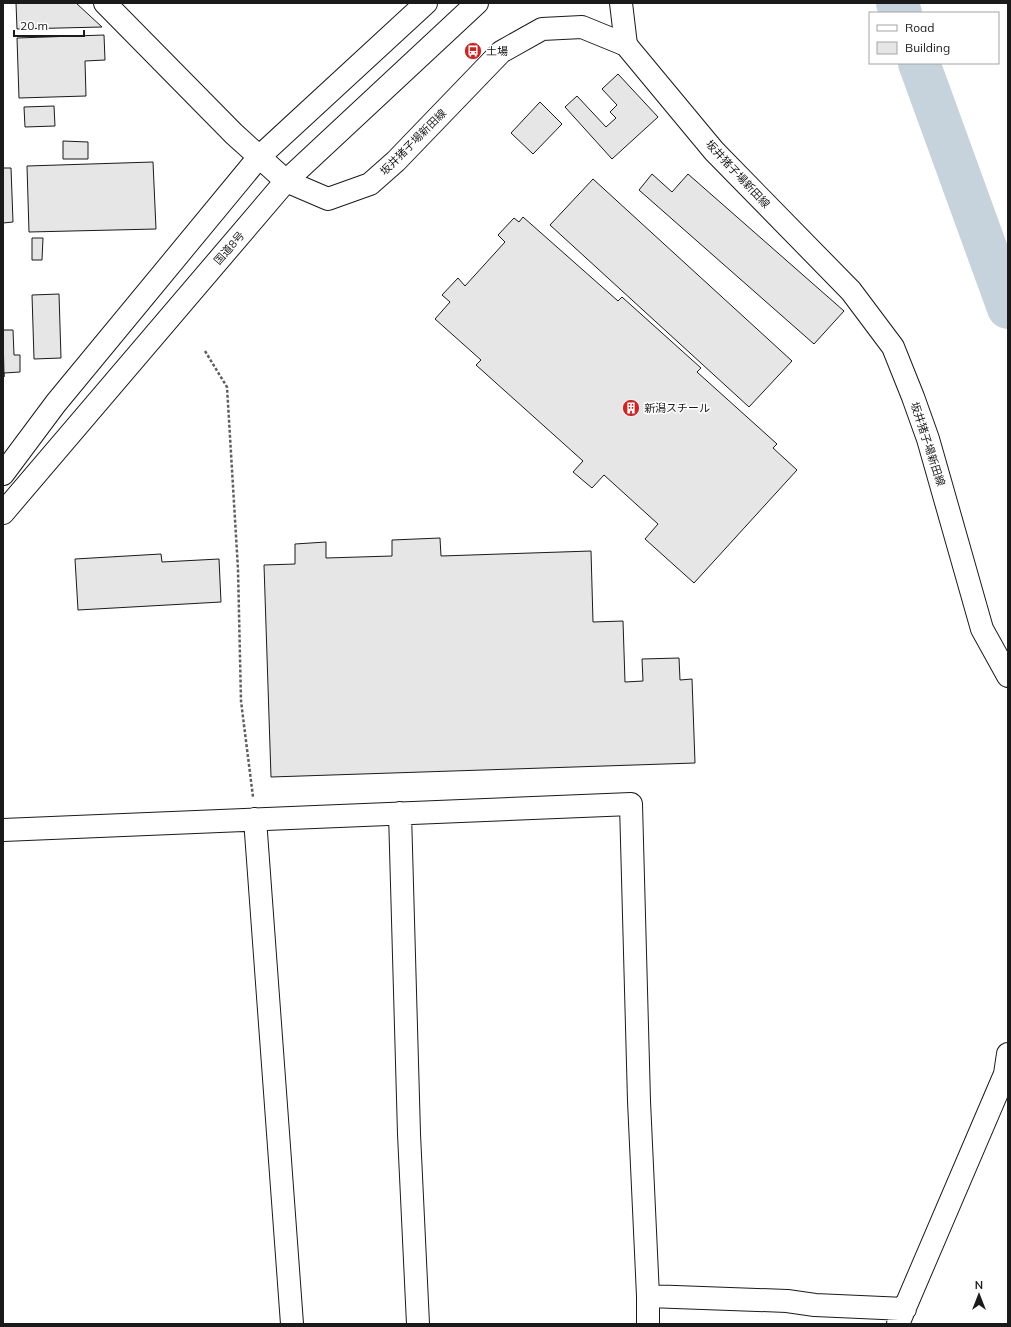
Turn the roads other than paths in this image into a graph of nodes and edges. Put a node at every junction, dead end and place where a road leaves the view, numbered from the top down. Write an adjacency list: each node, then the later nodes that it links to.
1 (105, 3): 6 (main road)
2 (426, 3): 6 (main road)
3 (477, 3): 7 (main road, 国道8号)
4 (621, 3): 5 (main road)
5 (626, 44): 7 (main road, 坂井猪子場新田線); 10 (main road, 坂井猪子場新田線)
6 (259, 157): 7 (main road); 8 (main road)
7 (286, 182): 9 (main road, 国道8号)
8 (3, 474)
9 (3, 513)
10 (1008, 676)
11 (400, 813): 12 (main road); 15 (main road); 18 (main road)
12 (255, 819): 13 (main road); 17 (main road)
13 (3, 830)
14 (1008, 1054): 16 (main road)
15 (648, 1296): 16 (main road); 19 (main road)
16 (901, 1316)
17 (292, 1324)
18 (418, 1324)
19 (648, 1324)

